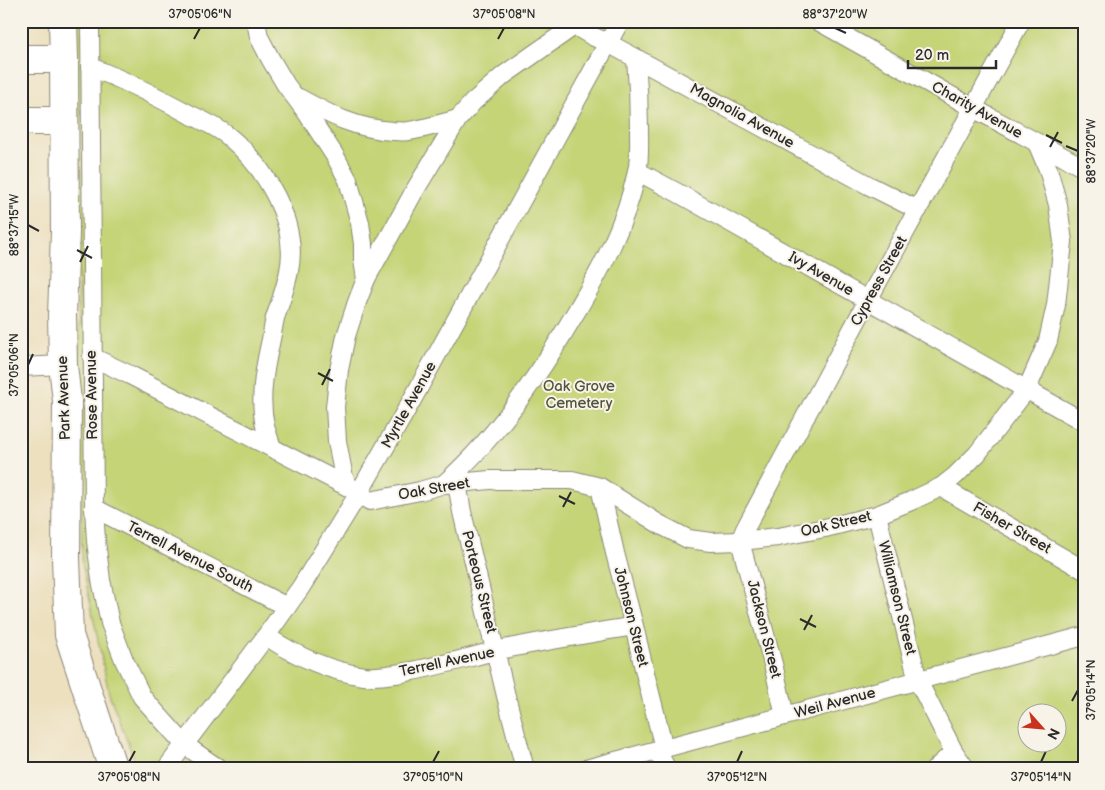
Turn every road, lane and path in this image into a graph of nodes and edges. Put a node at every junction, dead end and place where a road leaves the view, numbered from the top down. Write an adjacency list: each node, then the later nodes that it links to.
1 (63, 21): 11 (main road, Park Avenue)
2 (90, 21): 12 (lane, Rose Avenue)
3 (256, 21): 13 (lane)
4 (620, 21): 8 (lane, Myrtle Avenue)
5 (818, 21): 14 (lane, Charity Avenue)
6 (1021, 21): 14 (lane, Cypress Street)
7 (570, 23): 8 (lane, Magnolia Avenue); 15 (lane)
8 (608, 43): 9 (lane, Magnolia Avenue); 33 (lane, Myrtle Avenue)
9 (636, 58): 20 (lane); 21 (lane, Magnolia Avenue)
10 (21, 59): 11 (main road)
11 (64, 59): 17 (main road, Park Avenue)
12 (90, 67): 24 (lane, Rose Avenue); 29 (lane)
13 (294, 95): 15 (lane); 22 (lane)
14 (973, 108): 18 (lane, Charity Avenue); 21 (lane, Cypress Street)
15 (458, 119): 22 (lane)
16 (21, 121): 17 (main road)
17 (64, 122): 25 (main road, Park Avenue)
18 (1037, 142): 19 (lane, Charity Avenue); 27 (lane, Oak Street)
19 (1084, 168)
20 (637, 171): 23 (lane, Ivy Avenue); 30 (lane)
21 (918, 210): 23 (lane, Cypress Street)
22 (366, 279): 33 (lane)
23 (868, 300): 27 (lane, Ivy Avenue); 36 (lane, Cypress Street)
24 (92, 357): 29 (lane, Oak Street); 34 (lane, Rose Avenue)
25 (63, 365): 26 (lane); 48 (main road, Park Avenue)
26 (21, 366)
27 (1027, 389): 28 (lane, Ivy Avenue); 32 (lane, Oak Street)
28 (1084, 422)
29 (272, 448): 33 (lane, Oak Street)
30 (451, 483): 31 (lane, Oak Street); 33 (lane, Oak Street); 42 (lane, Porteous Street)
31 (600, 487): 36 (lane, Oak Street); 39 (lane, Johnson Street)
32 (941, 487): 35 (lane, Oak Street); 37 (lane, Fisher Street)
33 (355, 490): 38 (lane, Myrtle Avenue)
34 (94, 508): 38 (lane, Terrell Avenue South); 45 (lane, Rose Avenue)
35 (877, 515): 36 (lane, Oak Street); 43 (lane, Williamson Street)
36 (740, 541): 44 (lane, Jackson Street)
37 (1084, 570)
38 (287, 607): 40 (lane, Myrtle Avenue)
39 (634, 626): 42 (lane, Terrell Avenue); 46 (lane, Johnson Street)
40 (266, 636): 42 (lane, Terrell Avenue); 45 (lane, Myrtle Avenue)
41 (1084, 636): 43 (lane, Weil Avenue)
42 (496, 651): 51 (lane, Porteous Street)
43 (918, 681): 44 (lane, Weil Avenue); 47 (lane, Williamson Street)
44 (785, 716): 46 (lane, Weil Avenue)
45 (185, 745): 49 (lane, Myrtle Avenue); 50 (lane)
46 (660, 749): 52 (lane, Weil Avenue); 53 (lane, Johnson Street)
47 (954, 752): 54 (lane); 55 (lane, Williamson Street)
48 (113, 769)
49 (166, 769)
50 (220, 769)
51 (525, 769)
52 (586, 769)
53 (667, 769)
54 (934, 769)
55 (966, 769)

